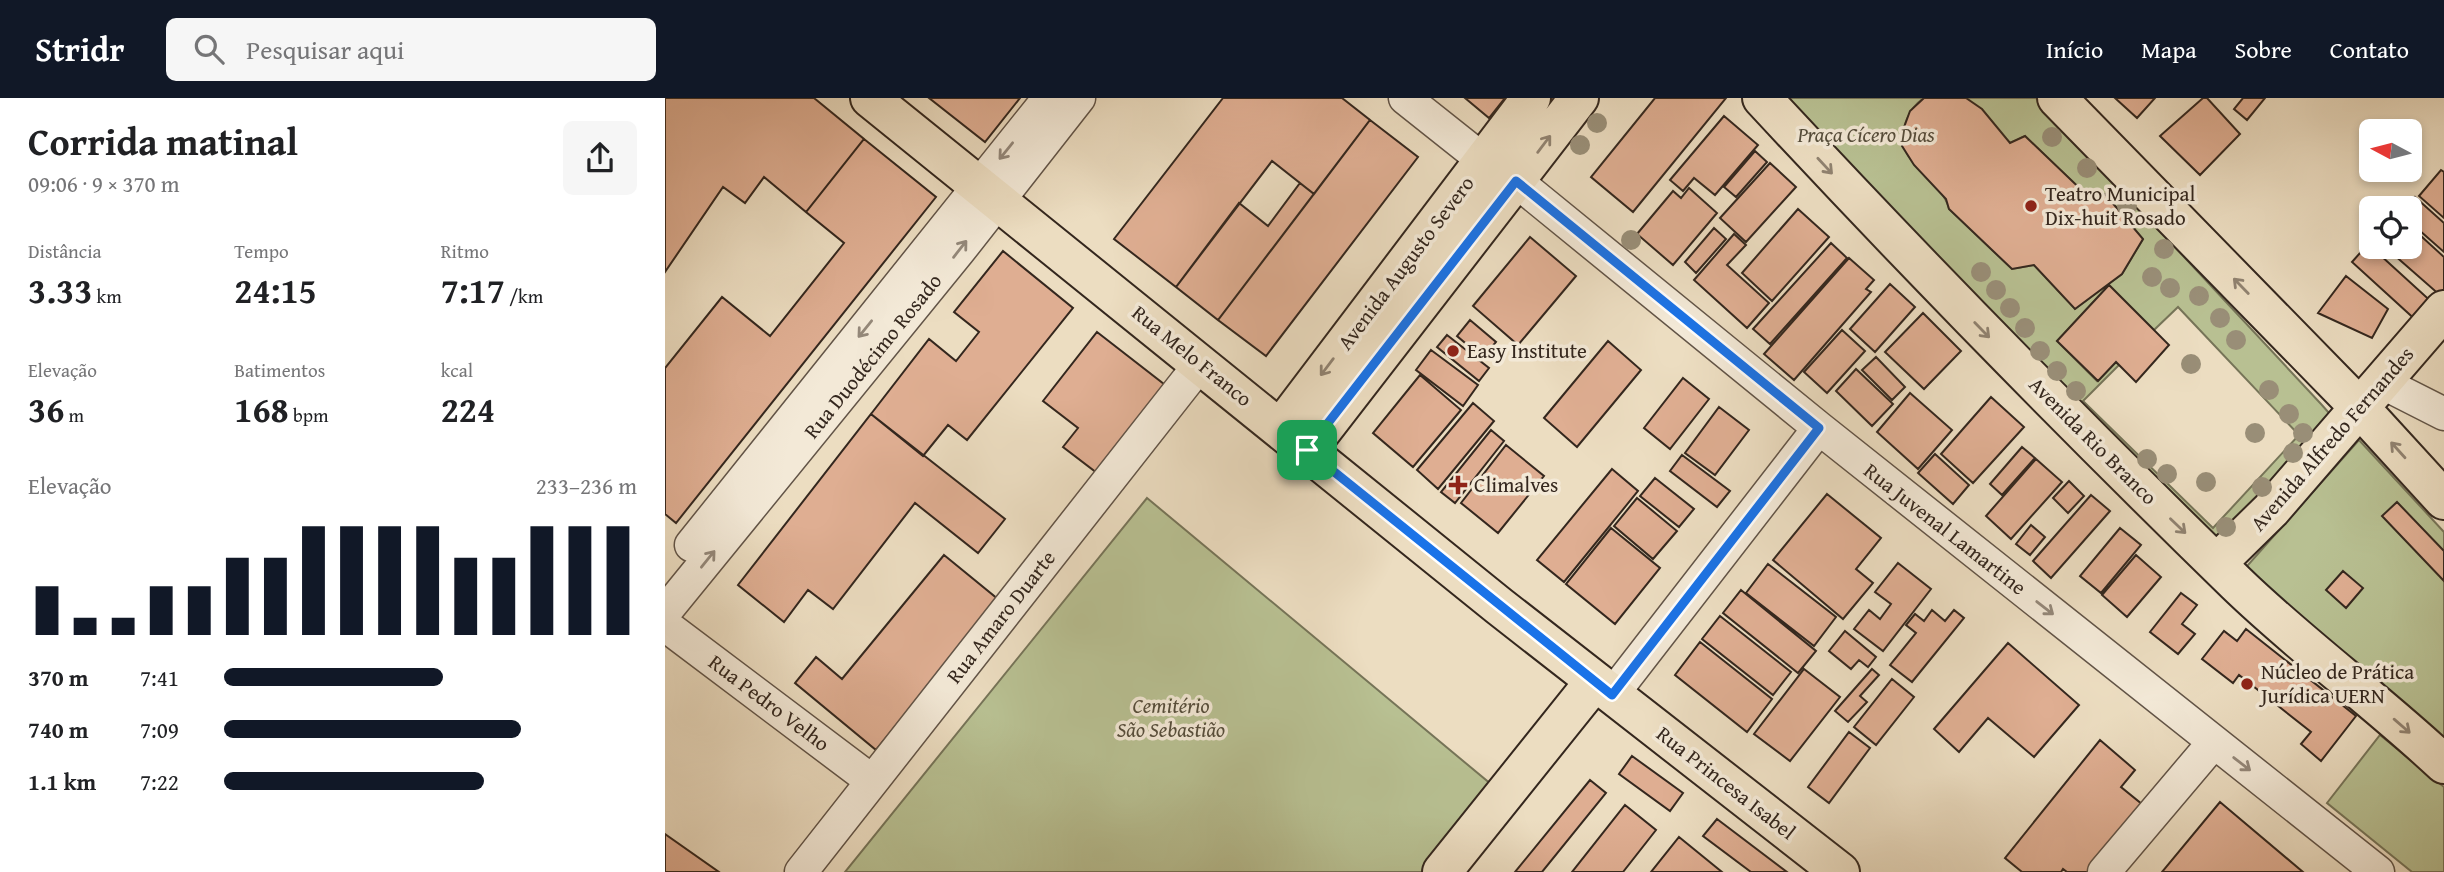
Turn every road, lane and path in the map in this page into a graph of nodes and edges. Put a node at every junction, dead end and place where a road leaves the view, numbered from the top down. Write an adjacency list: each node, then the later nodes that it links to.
1 (870, 98): 11 (main road, Rua Melo Franco)
2 (1049, 98): 11 (street, Rua Duodécimo Rosado, one-way to 11)
3 (1079, 98): 11 (street, Rua Duodécimo Rosado)
4 (1405, 98): 9 (street)
5 (1531, 98): 9 (main road, Avenida Augusto Severo)
6 (1579, 98): 10 (main road, Avenida Augusto Severo, one-way to 6)
7 (1762, 98): 19 (main road, Avenida Rio Branco, one-way to 19)
8 (2057, 98): 14 (main road, one-way to 8)
9 (1483, 160): 17 (main road, Avenida Augusto Severo, one-way to 17)
10 (1516, 181): 16 (street, Rua Juvenal Lamartine); 17 (main road, Avenida Augusto Severo)
11 (988, 193): 13 (main road, Rua Melo Franco); 20 (street, Rua Duodécimo Rosado, one-way to 20); 21 (street, Rua Duodécimo Rosado, one-way to 11)
12 (2444, 310): 14 (main road, Avenida Alfredo Fernandes)
13 (1201, 363): 17 (main road, Rua Melo Franco); 26 (street, Rua Amaro Duarte)
14 (2371, 395): 15 (street); 18 (main road, one-way to 14); 19 (main road, Avenida Alfredo Fernandes)
15 (2444, 414)
16 (1819, 428): 23 (street); 24 (street, Rua Juvenal Lamartine, one-way to 24)
17 (1294, 439): 23 (main road, Rua Melo Franco)
18 (2444, 500)
19 (2217, 563): 25 (main road, Avenida Rio Branco, one-way to 25)
20 (665, 578)
21 (665, 612)
22 (665, 625): 26 (street, Rua Pedro Velho)
23 (1603, 688): 28 (main road); 29 (main road); 30 (main road, Rua Princesa Isabel)
24 (2214, 742): 31 (street); 32 (street, Rua Juvenal Lamartine, one-way to 32)
25 (2444, 764)
26 (872, 781): 27 (street, Rua Amaro Duarte)
27 (801, 872)
28 (1442, 872)
29 (1472, 872)
30 (1840, 872)
31 (2104, 872)
32 (2378, 872)

